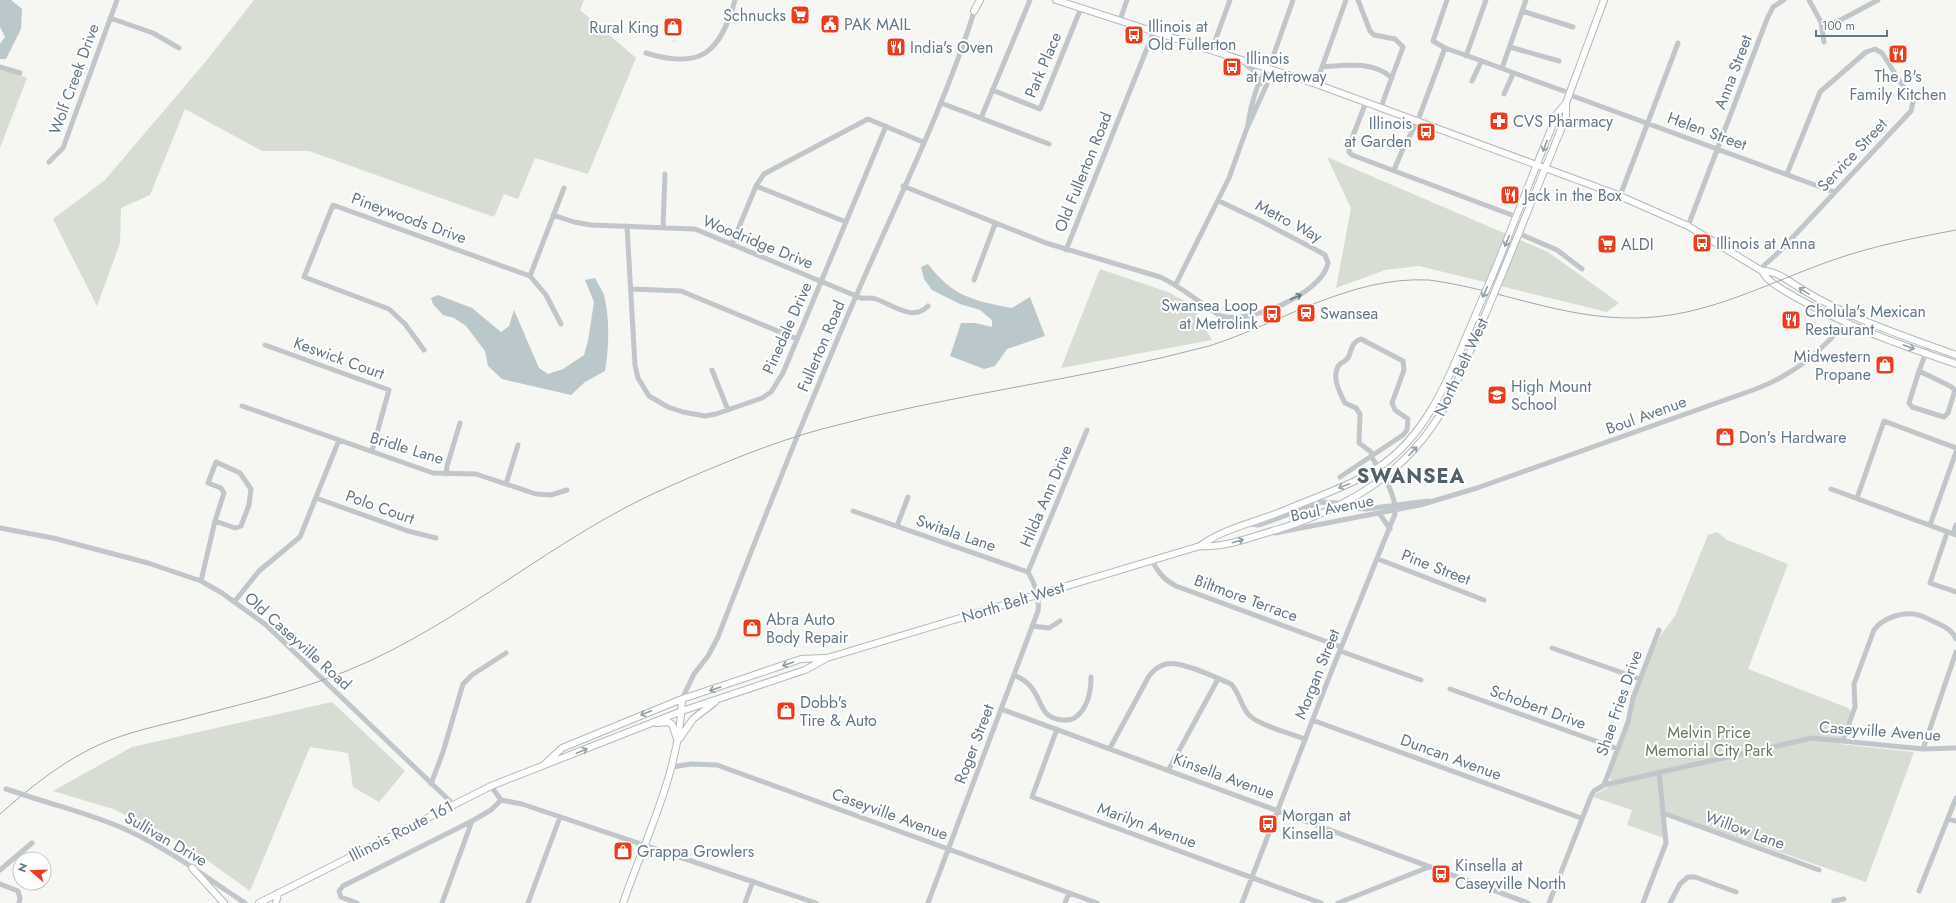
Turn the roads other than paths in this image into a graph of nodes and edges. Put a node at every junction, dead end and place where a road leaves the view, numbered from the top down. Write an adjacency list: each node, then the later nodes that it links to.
1 (117, 0): 21 (street, Wolf Creek Drive)
2 (735, 0): 32 (street)
3 (979, 0): 19 (main road)
4 (1030, 0): 47 (street)
5 (1127, 0): 22 (street)
6 (1230, 0): 31 (street)
7 (1293, 0): 39 (street)
8 (1346, 0): 38 (street)
9 (1358, 0): 43 (street)
10 (1447, 0): 30 (street)
11 (1486, 0): 33 (street)
12 (1526, 0): 20 (street)
13 (1604, 0): 49 (main road)
14 (1784, 0): 61 (street, Anna Street)
15 (1809, 0): 24 (street)
16 (1878, 0): 24 (street)
17 (1061, 1): 18 (main road)
18 (1081, 8): 22 (main road); 47 (street, Park Place)
19 (974, 11): 51 (street, Fullerton Road)
20 (1522, 11): 23 (street); 28 (street)
21 (110, 18): 29 (street); 62 (street, Wolf Creek Drive)
22 (1120, 20): 25 (main road)
23 (1573, 27)
24 (1822, 30): 26 (street)
25 (1154, 31): 31 (main road); 83 (street, Old Fullerton Road)
26 (1824, 42)
27 (1678, 43): 56 (street)
28 (1510, 46): 35 (street); 40 (street)
29 (179, 48)
30 (1444, 48): 33 (street, Helen Street); 55 (street)
31 (1212, 49): 34 (main road)
32 (646, 53)
33 (1466, 56): 36 (street, Helen Street)
34 (1240, 59): 39 (main road); 45 (street)
35 (1559, 61)
36 (1481, 62): 40 (street, Helen Street); 44 (street)
37 (0, 67): 41 (street)
38 (1322, 67): 43 (street); 46 (street)
39 (1269, 68): 45 (street); 46 (main road); 58 (street)
40 (1502, 68): 42 (street, Helen Street)
41 (20, 74)
42 (1513, 74): 48 (street); 49 (street, Helen Street)
43 (1392, 78): 53 (street)
44 (1472, 81)
45 (1260, 84): 58 (street)
46 (1316, 84): 50 (main road)
47 (992, 90): 54 (street)
48 (1504, 94)
49 (1570, 94): 52 (main road); 56 (street, Helen Street)
50 (1366, 102): 53 (main road); 65 (street)
51 (941, 103): 54 (street); 59 (street, Fullerton Road)
52 (1566, 103): 63 (main road, North Belt West, one-way to 63); 64 (main road, North Belt West)
53 (1381, 107): 55 (main road)
54 (981, 118): 60 (street)
55 (1418, 120): 63 (main road); 65 (street)
56 (1648, 123): 61 (street, Helen Street); 72 (street)
57 (886, 126): 59 (street); 68 (street); 76 (street, Pinedale Drive)
58 (1247, 128): 73 (street)
59 (923, 142): 69 (street, Fullerton Road)
60 (1049, 144)
61 (1718, 149): 67 (street, Helen Street); 79 (street, Anna Street)
62 (48, 162)
63 (1538, 166): 64 (main road); 75 (main road, North Belt West)
64 (1546, 169): 72 (main road); 81 (main road, North Belt West)
65 (1394, 170): 75 (street)
66 (665, 174): 80 (street)
67 (1787, 174): 71 (street, Helen Street); 71 (street, Service Street)
68 (756, 186): 76 (street); 82 (street)
69 (903, 186): 77 (street, Old Fullerton Road); 91 (street, Fullerton Road)
70 (564, 188): 74 (street)
71 (1834, 192): 85 (street, Service Street)
72 (1620, 196): 79 (main road)
73 (1219, 201): 89 (street); 89 (street, Metro Way, one-way to 73)
74 (553, 215): 78 (street, Woodridge Drive); 86 (street)
75 (1517, 217): 115 (main road, North Belt West, one-way to 115, bridge)
76 (846, 222): 88 (street, Pinedale Drive)
77 (995, 224): 83 (street, Old Fullerton Road); 87 (street)
78 (627, 226): 80 (street, Woodridge Drive); 90 (street, Pinedale Drive)
79 (1688, 226): 85 (main road)
80 (663, 227): 82 (street, Woodridge Drive)
81 (1520, 234): 84 (street); 118 (main road, North Belt West, one-way to 81, bridge)
82 (732, 244): 88 (street, Woodridge Drive)
83 (1066, 250): 89 (street, Metro Way)
84 (1582, 269)
85 (1761, 270): 93 (main road, one-way to 85); 94 (main road)
86 (530, 276): 95 (street); 99 (street, Pineywoods Drive)
87 (974, 280)
88 (821, 282): 91 (street, Woodridge Drive); 96 (street, Pinedale Drive)
89 (1176, 284)
90 (631, 288): 96 (street); 106 (street, Pinedale Drive)
91 (856, 296): 92 (street, Woodridge Drive); 165 (street, Fullerton Road)
92 (928, 306)
93 (1851, 316): 94 (street, Boul Avenue); 98 (main road)
94 (1845, 323): 100 (main road, one-way to 100); 126 (street, Boul Avenue)
95 (561, 324)
96 (797, 340): 106 (street, Pinedale Drive)
97 (265, 345): 112 (street, Keswick Court)
98 (1929, 345): 100 (street); 101 (main road)
99 (424, 350)
100 (1926, 354): 102 (main road); 104 (street)
101 (1956, 355)
102 (1956, 364)
103 (712, 370): 106 (street)
104 (1919, 371): 104 (street)
105 (242, 406): 109 (street, Bridle Lane)
106 (728, 410)
107 (460, 423): 116 (street)
108 (1087, 430): 143 (street, Hilda Ann Drive)
109 (339, 440): 112 (street, Bridle Lane); 123 (street)
110 (518, 444): 119 (street)
111 (1956, 448): 124 (street)
112 (372, 452): 116 (street, Bridle Lane)
113 (1956, 452): 131 (street)
114 (1371, 456): 114 (street); 115 (street); 117 (street)
115 (1378, 468): 118 (street); 130 (main road, North Belt West, one-way to 130)
116 (446, 474): 119 (street, Bridle Lane)
117 (1340, 477)
118 (1384, 477): 125 (main road, North Belt West); 126 (street)
119 (506, 484): 121 (street, Bridle Lane)
120 (1831, 489): 124 (street)
121 (568, 490)
122 (908, 497): 133 (street)
123 (316, 498): 139 (street, Polo Court); 148 (street)
124 (1857, 498): 131 (street)
125 (1342, 505): 126 (street, Boul Avenue); 130 (street, Boul Avenue); 137 (main road, North Belt West)
126 (1395, 507): 128 (street, Boul Avenue); 135 (street, Morgan Street)
127 (853, 511): 133 (street, Switala Lane)
128 (1379, 513): 135 (street); 137 (street, Boul Avenue)
129 (215, 521): 129 (street); 144 (street)
130 (1250, 524): 140 (main road, North Belt West)
131 (1930, 525): 136 (street)
132 (1956, 525): 138 (street)
133 (897, 526): 143 (street, Switala Lane)
134 (0, 528): 144 (street, Old Caseyville Road)
135 (1390, 529): 141 (street, Morgan Street)
136 (1947, 533): 138 (street); 145 (street)
137 (1263, 534): 140 (main road, North Belt West, one-way to 137)
138 (1954, 534)
139 (436, 538)
140 (1200, 546): 142 (main road, North Belt West)
141 (1378, 559): 147 (street, Pine Street); 154 (street, Morgan Street)
142 (1152, 561): 146 (main road, North Belt West); 154 (street, Biltmore Terrace)
143 (1028, 572): 146 (street)
144 (201, 581): 148 (street, Old Caseyville Road)
145 (1956, 592)
146 (1038, 595): 150 (street, Roger Street); 157 (main road, North Belt West)
147 (1484, 600)
148 (235, 601): 182 (street, Old Caseyville Road)
149 (1060, 621): 150 (street)
150 (1032, 626): 158 (street, Roger Street)
151 (1659, 630): 161 (street, Shae Fries Drive)
152 (1956, 639): 172 (street)
153 (1552, 648): 161 (street)
154 (1340, 649): 162 (street, Biltmore Terrace); 168 (street, Morgan Street)
155 (1956, 652): 177 (street)
156 (506, 653): 182 (street)
157 (827, 658): 164 (main road, North Belt West); 165 (main road, North Belt West, one-way to 165)
158 (1014, 675): 159 (street); 166 (street, Roger Street)
159 (1090, 677)
160 (1218, 678): 171 (street); 174 (street); 180 (street)
161 (1640, 679): 176 (street, Shae Fries Drive)
162 (1421, 680)
163 (1450, 689): 176 (street, Schobert Drive)
164 (721, 698): 167 (main road, North Belt West); 173 (main road)
165 (682, 699): 167 (main road); 178 (main road, Illinois Route 161, one-way to 178)
166 (1001, 709): 170 (street, Kinsella Avenue); 198 (street, Roger Street)
167 (682, 712): 169 (main road, Illinois Route 161); 173 (main road)
168 (1312, 720): 171 (street, Morgan Street); 192 (street, Duncan Avenue)
169 (648, 724): 173 (main road); 178 (main road, Illinois Route 161, one-way to 169)
170 (1057, 729): 174 (street, Kinsella Avenue); 203 (street, Marilyn Avenue)
171 (1305, 739): 189 (street, Morgan Street)
172 (1843, 740): 177 (street, Caseyville Avenue); 181 (street, Caseyville Avenue)
173 (678, 741): 179 (main road)
174 (1110, 748): 180 (street, Kinsella Avenue)
175 (1956, 748): 177 (street, Caseyville Avenue)
176 (1618, 749): 183 (street, Shae Fries Drive)
177 (1923, 749)
178 (545, 764): 184 (main road, Illinois Route 161)
179 (672, 767): 197 (main road); 198 (street, Caseyville Avenue)
180 (1169, 769): 189 (street, Kinsella Avenue)
181 (1659, 772): 183 (street, Caseyville Avenue); 190 (street)
182 (431, 784): 188 (street, Old Caseyville Road)
183 (1604, 785): 192 (street)
184 (491, 786): 187 (street); 188 (main road, Illinois Route 161)
185 (3, 788): 200 (street, Sullivan Drive, bridge)
186 (1956, 798): 193 (street)
187 (501, 800): 191 (street); 194 (street)
188 (453, 804): 208 (main road, Illinois Route 161)
189 (1278, 810): 199 (street, Kinsella Avenue); 203 (street, Morgan Street)
190 (1663, 813): 202 (street, Willow Lane); 230 (street)
191 (560, 817): 197 (street); 218 (street)
192 (1581, 818): 229 (street)
193 (1948, 819): 195 (street); 206 (street)
194 (472, 821): 216 (street); 217 (street)
195 (1956, 821)
196 (32, 842): 201 (street)
197 (644, 844): 204 (street); 219 (main road)
198 (948, 849): 209 (street, Caseyville Avenue); 222 (street, Roger Street)
199 (1429, 867): 227 (street); 228 (street, Kinsella Avenue)
200 (192, 868): 212 (main road); 213 (street, Sullivan Drive)
201 (0, 870)
202 (1819, 870)
203 (1252, 878): 225 (street, Morgan Street); 226 (street, Marilyn Avenue)
204 (752, 881): 220 (street); 221 (street)
205 (0, 884): 211 (street)
206 (1919, 891)
207 (1736, 892): 231 (street)
208 (278, 893): 214 (main road, Illinois Route 161); 215 (main road)
209 (1068, 893): 223 (street); 224 (street, Caseyville Avenue)
210 (1844, 899): 232 (street)
211 (18, 903)
212 (224, 903)
213 (245, 903)
214 (259, 903)
215 (276, 903)
216 (358, 903)
217 (442, 903)
218 (528, 903)
219 (622, 903)
220 (745, 903)
221 (816, 903)
222 (928, 903)
223 (1065, 903)
224 (1097, 903)
225 (1242, 903)
226 (1321, 903)
227 (1338, 903)
228 (1528, 903)
229 (1549, 903)
230 (1643, 903)
231 (1670, 903)
232 (1834, 903)

